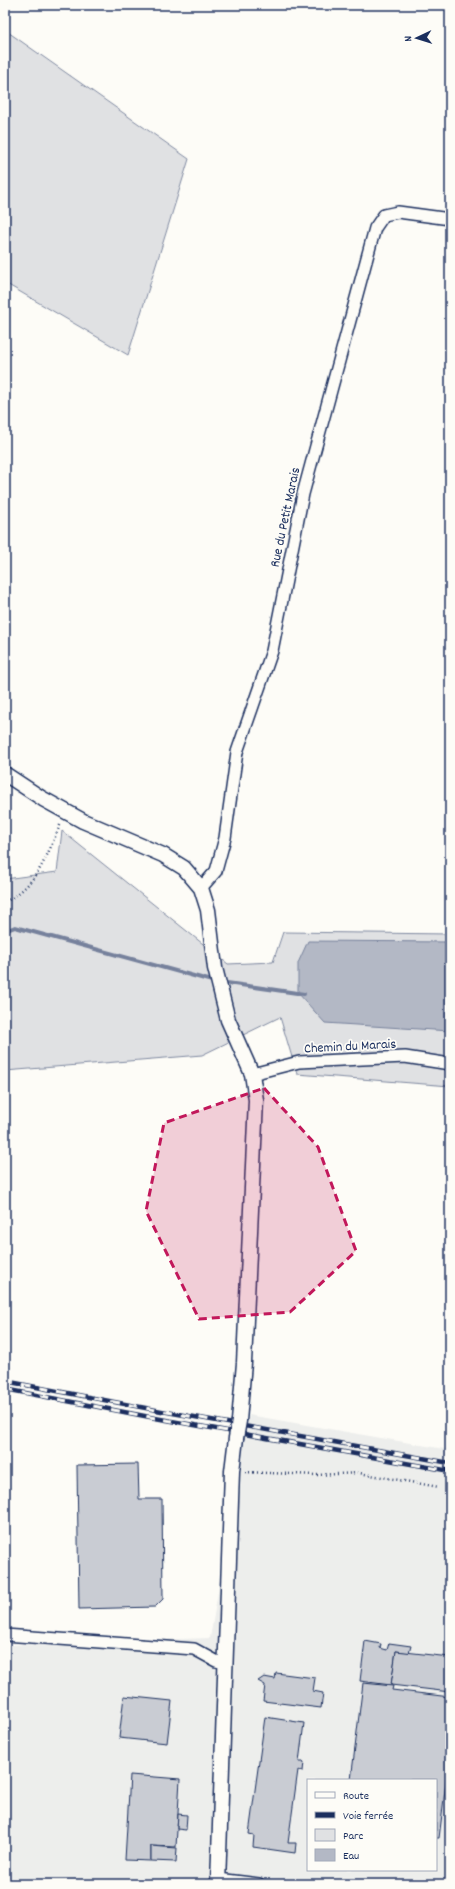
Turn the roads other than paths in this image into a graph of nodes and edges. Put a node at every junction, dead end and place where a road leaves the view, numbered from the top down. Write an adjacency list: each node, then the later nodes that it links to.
1 (450, 219): 3 (street, Rue du Petit Marais)
2 (5, 774): 3 (street)
3 (201, 888): 5 (street)
4 (450, 1064): 5 (street, Chemin du Marais)
5 (252, 1074): 7 (street, bridge)
6 (5, 1635): 7 (street)
7 (226, 1663): 8 (street)
8 (218, 1882): 9 (street)
9 (259, 1884)

